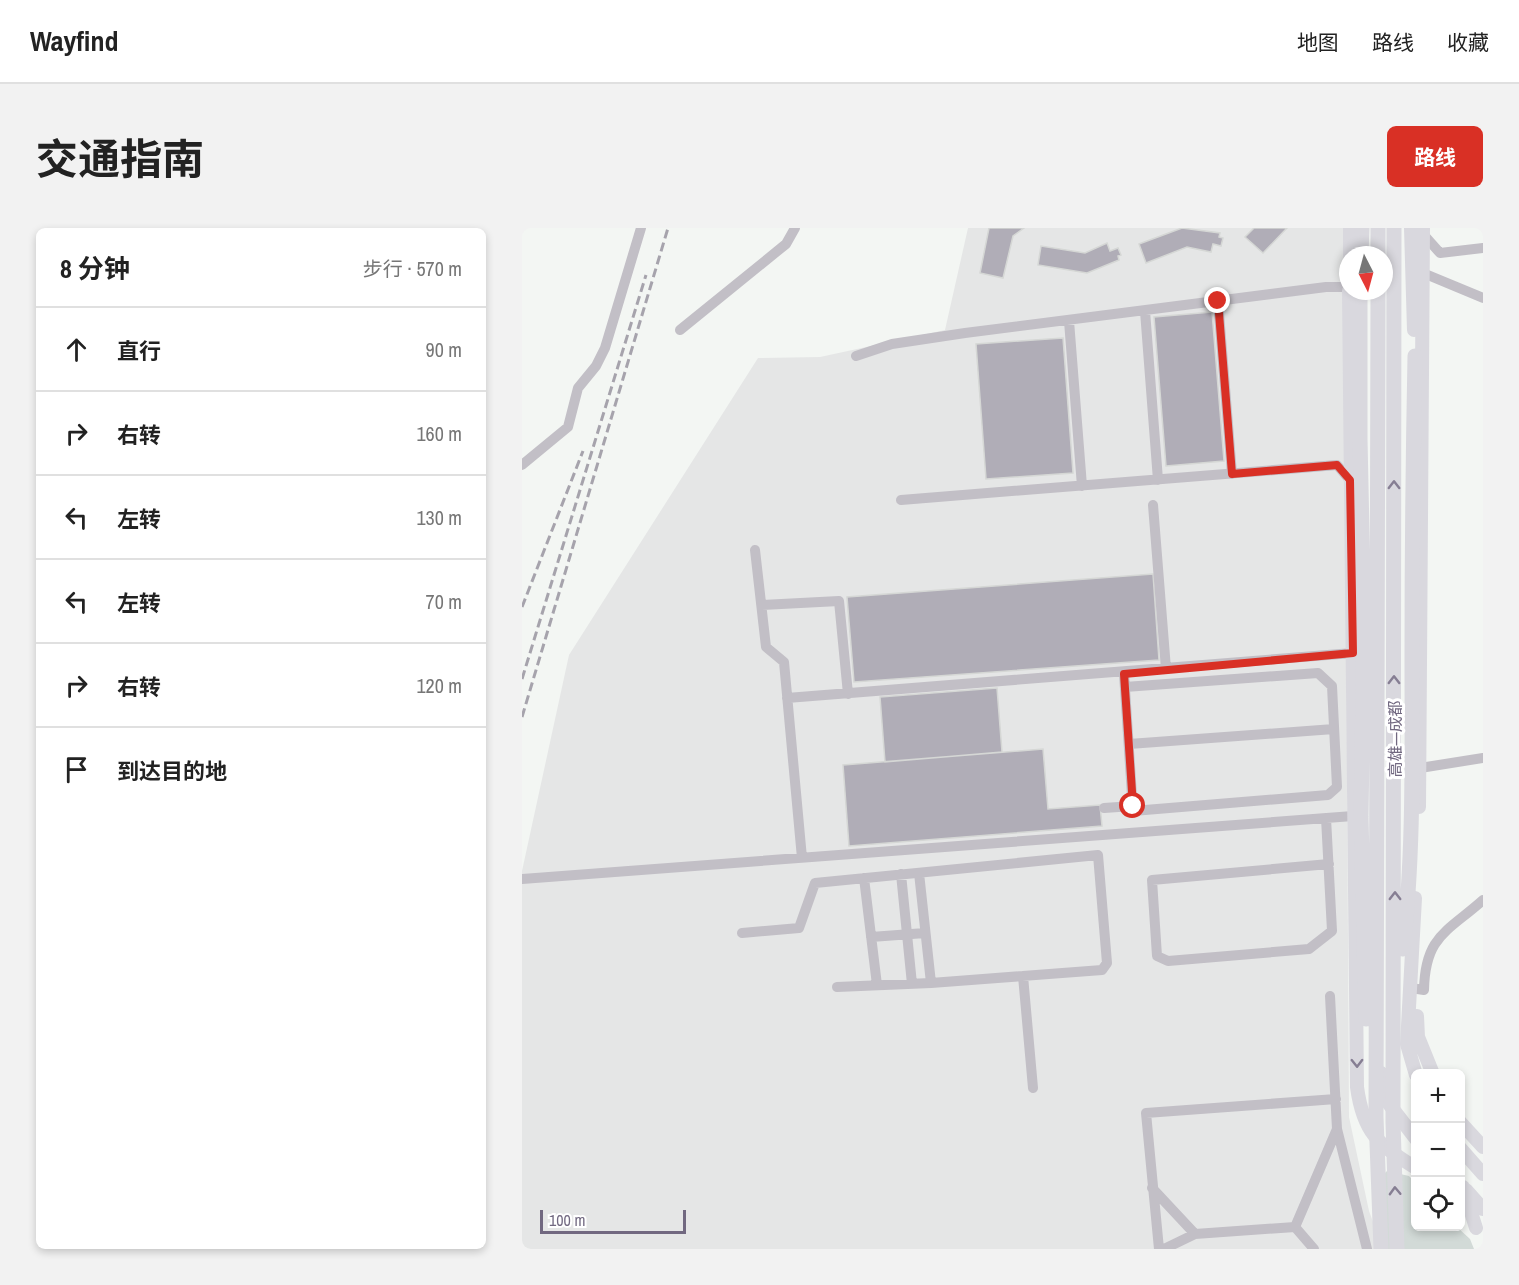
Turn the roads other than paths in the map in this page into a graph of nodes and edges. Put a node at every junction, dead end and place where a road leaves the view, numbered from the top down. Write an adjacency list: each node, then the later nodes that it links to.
1 (641, 228): 27 (street)
2 (795, 228): 24 (street)
3 (1350, 228): 9 (main road)
4 (1362, 228): 10 (highway)
5 (1372, 228): 11 (main road)
6 (1378, 228): 12 (highway)
7 (1394, 228): 68 (highway, 高雄—成都, one-way to 7)
8 (1419, 230): 13 (street); 14 (main road); 26 (main road)
9 (1350, 246)
10 (1361, 246)
11 (1372, 246)
12 (1378, 246)
13 (1483, 248)
14 (1423, 273): 16 (street); 45 (main road)
15 (1339, 288): 21 (street)
16 (1483, 298)
17 (1348, 300): 30 (main road)
18 (1360, 300): 73 (highway)
19 (1372, 300): 76 (main road)
20 (1378, 300): 73 (highway, 高雄—成都)
21 (1218, 301): 22 (street); 28 (street)
22 (1145, 311): 23 (street); 29 (street)
23 (1069, 321): 25 (street); 31 (street)
24 (680, 330)
25 (856, 356)
26 (1415, 356): 68 (highway)
27 (522, 465)
28 (1232, 474): 29 (street); 30 (street)
29 (1158, 480): 31 (street)
30 (1350, 480): 36 (main road)
31 (1082, 486): 32 (street)
32 (901, 500)
33 (1153, 505): 37 (street)
34 (755, 550): 35 (street)
35 (762, 605): 40 (street); 41 (street)
36 (1353, 653): 37 (street); 48 (main road)
37 (1166, 669): 38 (street)
38 (1124, 674): 39 (street); 40 (street)
39 (1125, 687): 42 (street); 43 (street)
40 (848, 694): 41 (street)
41 (787, 698): 50 (street)
42 (1334, 729): 43 (street); 46 (street)
43 (1129, 744): 46 (street)
44 (1483, 758): 45 (street)
45 (1420, 768): 66 (main road)
46 (1133, 806): 47 (street)
47 (1104, 808)
48 (1353, 816): 49 (street); 79 (main road, one-way to 79)
49 (1326, 818): 50 (street); 51 (street)
50 (802, 858): 55 (street)
51 (1329, 864): 51 (street)
52 (919, 873): 53 (street); 58 (street); 61 (street)
53 (901, 874): 54 (street); 59 (street)
54 (864, 878): 57 (street); 60 (street)
55 (522, 879)
56 (1483, 900): 66 (street)
57 (742, 933)
58 (926, 933): 59 (street); 62 (street)
59 (907, 934): 60 (street); 63 (street)
60 (871, 937): 64 (street)
61 (1023, 976): 62 (street); 71 (street)
62 (931, 983): 63 (street)
63 (912, 984): 64 (street)
64 (877, 985): 65 (street)
65 (837, 987)
66 (1411, 988): 69 (main road); 70 (main road)
67 (1330, 996): 72 (street)
68 (1395, 1017): 94 (highway, 高雄—成都, one-way to 68)
69 (1414, 1069)
70 (1431, 1069)
71 (1033, 1088)
72 (1336, 1099): 75 (street); 81 (street)
73 (1376, 1117): 93 (highway, 高雄—成都)
74 (1462, 1123): 77 (main road)
75 (1337, 1130): 86 (street); 92 (street)
76 (1411, 1133)
77 (1483, 1146)
78 (1465, 1153): 80 (main road)
79 (1411, 1165)
80 (1483, 1174)
81 (1152, 1188): 88 (street); 89 (street)
82 (1465, 1189): 84 (main road)
83 (1465, 1194): 87 (main road)
84 (1483, 1209)
85 (1465, 1216): 87 (main road)
86 (1295, 1227): 88 (street); 91 (street)
87 (1479, 1232)
88 (1195, 1234): 90 (street)
89 (1159, 1249)
90 (1164, 1249)
91 (1314, 1249)
92 (1367, 1249)
93 (1381, 1249)
94 (1398, 1249)

